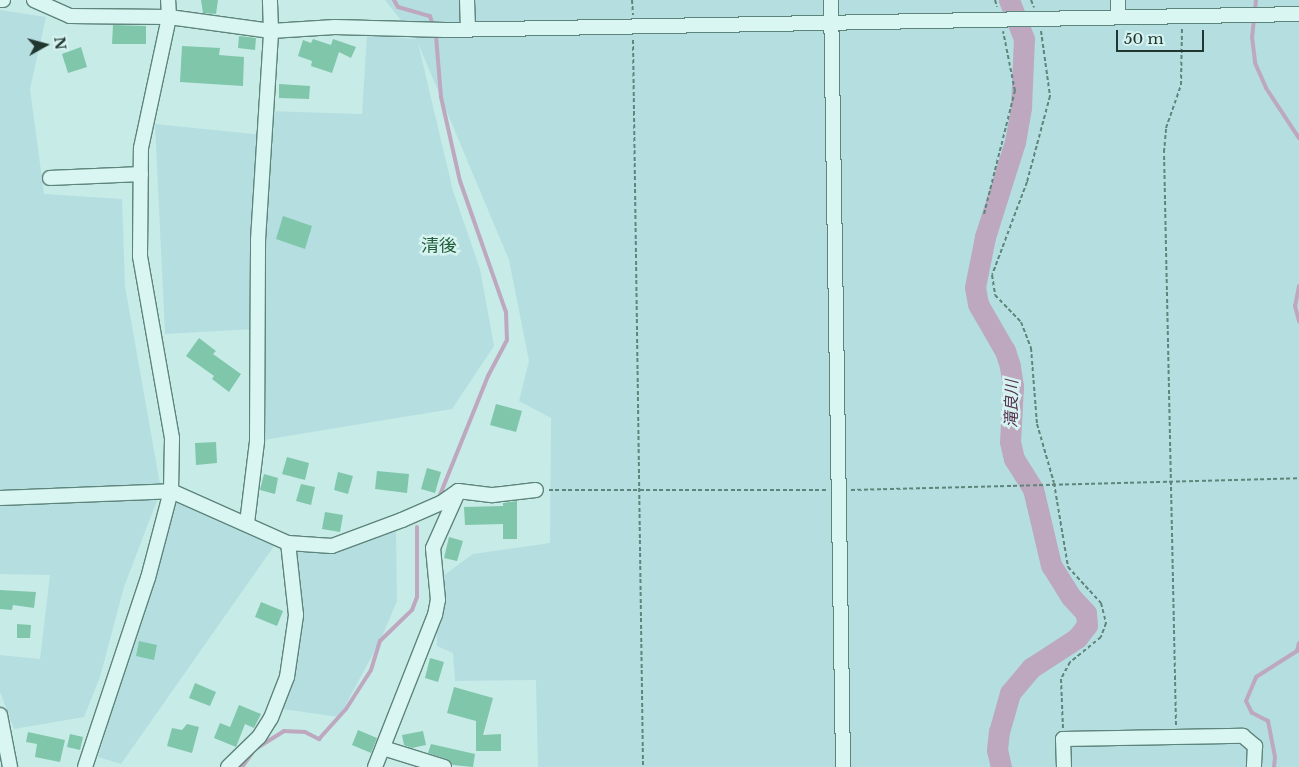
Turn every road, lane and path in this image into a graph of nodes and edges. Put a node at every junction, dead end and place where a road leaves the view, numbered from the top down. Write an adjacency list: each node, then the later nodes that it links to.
1 (34, 0): 12 (street)
2 (168, 0): 12 (street)
3 (270, 0): 19 (street)
4 (467, 0): 18 (street)
5 (632, 0): 17 (path)
6 (830, 0): 16 (street)
7 (995, 0): 14 (path)
8 (1031, 0): 15 (path)
9 (1118, 0): 13 (street)
10 (1299, 14): 11 (street)
11 (1182, 15): 13 (street); 24 (path)
12 (169, 17): 19 (street); 20 (street)
13 (1118, 17): 15 (street)
14 (1002, 19): 15 (street); 16 (street); 22 (path)
15 (1036, 19): 25 (path)
16 (831, 22): 17 (street); 29 (street)
17 (632, 26): 18 (street); 28 (path)
18 (468, 29): 19 (street)
19 (271, 31): 32 (street)
20 (142, 174): 21 (street); 26 (street)
21 (50, 178)
22 (984, 214)
23 (1299, 478): 24 (path)
24 (1171, 480): 25 (path); 35 (path)
25 (1054, 483): 29 (path); 36 (path)
26 (171, 490): 31 (street); 32 (street); 39 (street)
27 (536, 490): 28 (path); 30 (street)
28 (640, 490): 29 (path); 43 (path)
29 (838, 490): 44 (street)
30 (458, 491): 33 (street); 37 (street)
31 (0, 498)
32 (247, 522): 33 (street)
33 (288, 543): 40 (street)
34 (0, 716): 38 (street)
35 (1176, 737): 36 (street); 46 (street)
36 (1064, 739): 45 (street)
37 (383, 748): 41 (street); 42 (street)
38 (10, 767)
39 (85, 767)
40 (228, 767)
41 (375, 767)
42 (444, 767)
43 (643, 767)
44 (843, 767)
45 (1064, 767)
46 (1254, 767)

